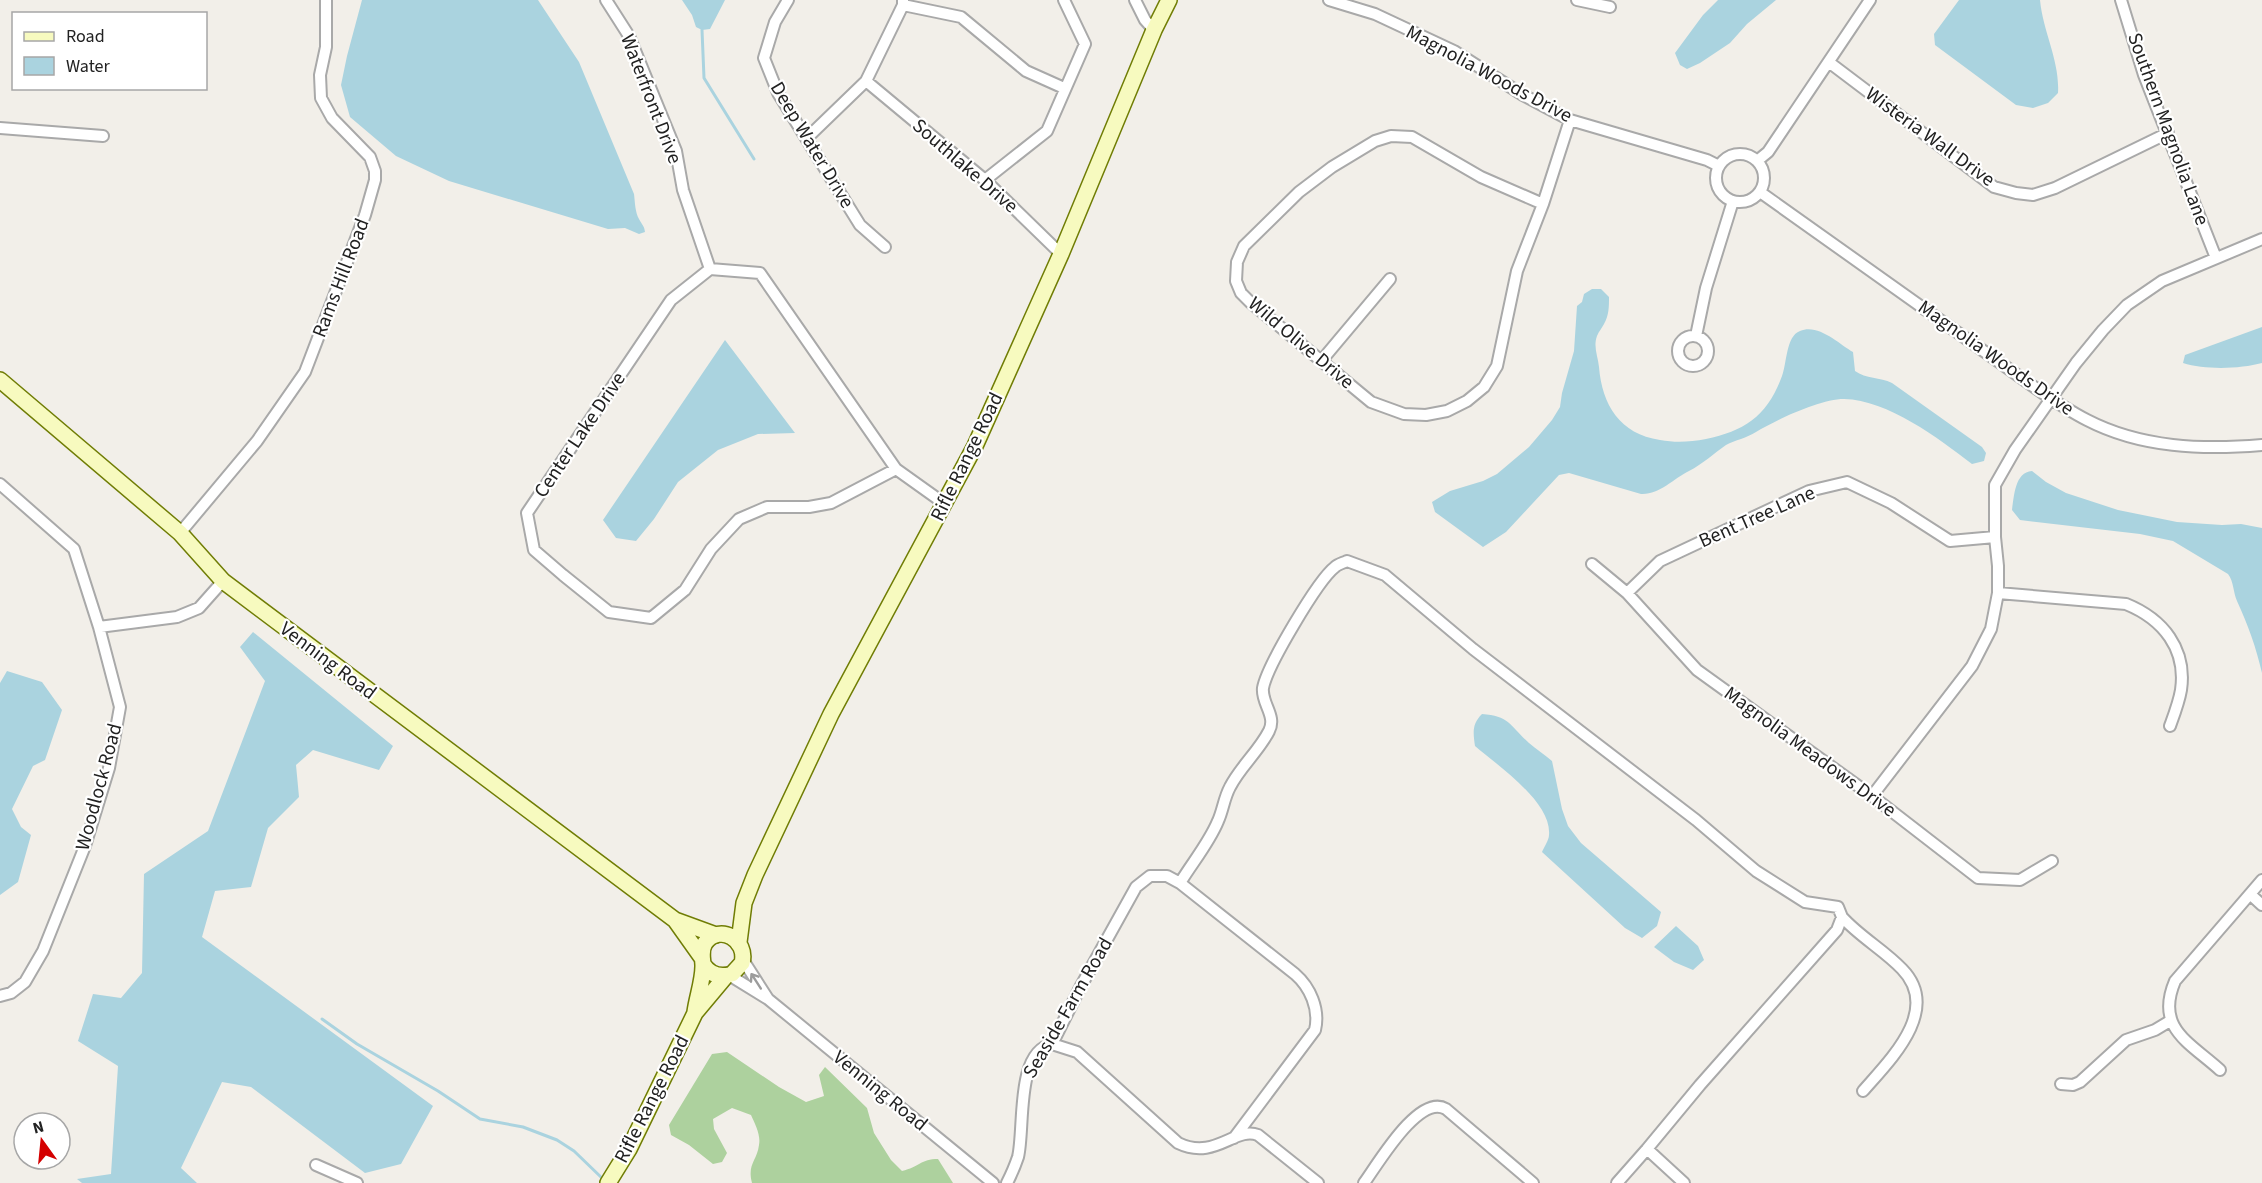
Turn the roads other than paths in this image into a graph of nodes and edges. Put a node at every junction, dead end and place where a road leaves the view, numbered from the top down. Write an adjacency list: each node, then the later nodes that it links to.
1 (326, 0): 42 (street, Rams Hill Road)
2 (606, 0): 32 (street, Waterfront Drive)
3 (788, 0): 21 (street, Deep Water Drive)
4 (1064, 0): 16 (street)
5 (1135, 0): 13 (street)
6 (1169, 0): 13 (main road, Rifle Range Road)
7 (1329, 0): 17 (street, Magnolia Woods Drive)
8 (1577, 0): 12 (street)
9 (1870, 0): 14 (street)
10 (2121, 0): 19 (street, Southern Magnolia Lane)
11 (903, 2): 15 (street); 16 (street)
12 (1610, 7)
13 (1154, 30): 30 (main road, Rifle Range Road)
14 (1830, 63): 19 (street, Wisteria Wall Drive); 22 (street)
15 (866, 81): 21 (street); 24 (street, Southlake Drive)
16 (1064, 88): 24 (street)
17 (1570, 120): 23 (street, Magnolia Woods Drive); 27 (street, Wild Olive Drive)
18 (0, 128): 20 (street)
19 (2168, 133): 31 (street, Southern Magnolia Lane)
20 (102, 136)
21 (807, 138): 29 (street, Deep Water Drive)
22 (1757, 161): 23 (street); 25 (street)
23 (1719, 166): 26 (street)
24 (985, 180): 30 (street, Southlake Drive)
25 (1760, 192): 26 (street); 37 (street, Magnolia Woods Drive)
26 (1733, 201): 34 (street)
27 (1543, 204): 35 (street, Wild Olive Drive); 35 (street, Wild Olive Drive)
28 (2262, 240): 31 (street)
29 (885, 247)
30 (1061, 254): 41 (main road, Rifle Range Road)
31 (2216, 258): 37 (street)
32 (710, 269): 39 (street); 39 (street, Center Lake Drive)
33 (1390, 279): 35 (street)
34 (1696, 336)
35 (1322, 360)
36 (0, 380): 42 (main road, Venning Road)
37 (2051, 399): 38 (street, Magnolia Woods Drive); 43 (street)
38 (2262, 445)
39 (896, 469): 41 (street)
40 (0, 484): 48 (street, Woodlock Road)
41 (945, 504): 55 (main road, Rifle Range Road)
42 (180, 532): 45 (main road, Venning Road)
43 (1995, 537): 46 (street, Bent Tree Lane); 47 (street)
44 (1592, 564): 46 (street, Magnolia Meadows Drive)
45 (223, 582): 48 (street); 58 (main road, Venning Road)
46 (1627, 593): 50 (street, Magnolia Meadows Drive)
47 (1998, 593): 49 (street); 50 (street)
48 (99, 627): 64 (street, Woodlock Road)
49 (2170, 726)
50 (1872, 796): 51 (street, Magnolia Meadows Drive)
51 (2052, 861)
52 (2262, 880): 54 (street)
53 (1180, 884): 57 (street); 68 (street, Seaside Farm Road); 72 (street, Seaside Farm Road)
54 (2250, 894): 56 (street); 67 (street)
55 (744, 903): 59 (main road, Rifle Range Road); 60 (main road, Rifle Range Road)
56 (2262, 905)
57 (1842, 917): 71 (street); 73 (street)
58 (675, 920): 59 (main road, Venning Road); 62 (main road, Venning Road)
59 (718, 935): 60 (main road); 62 (main road)
60 (739, 942): 61 (main road)
61 (743, 960): 63 (main road); 65 (street, Venning Road, one-way to 61)
62 (702, 961): 63 (main road); 66 (main road, Rifle Range Road)
63 (727, 976): 65 (street, Venning Road); 66 (main road, Rifle Range Road)
64 (0, 996)
65 (768, 999): 77 (street, Venning Road)
66 (695, 1013): 76 (main road, Rifle Range Road)
67 (2170, 1021): 69 (street); 70 (street)
68 (1052, 1044): 72 (street); 78 (street, Seaside Farm Road)
69 (2220, 1070)
70 (2061, 1084)
71 (1863, 1091)
72 (1234, 1138): 79 (street)
73 (1647, 1149): 82 (street); 83 (street)
74 (316, 1165): 75 (street)
75 (357, 1183)
76 (608, 1183)
77 (993, 1183)
78 (1007, 1183)
79 (1318, 1183)
80 (1364, 1183): 81 (street)
81 (1533, 1183)
82 (1617, 1183)
83 (1684, 1183)

